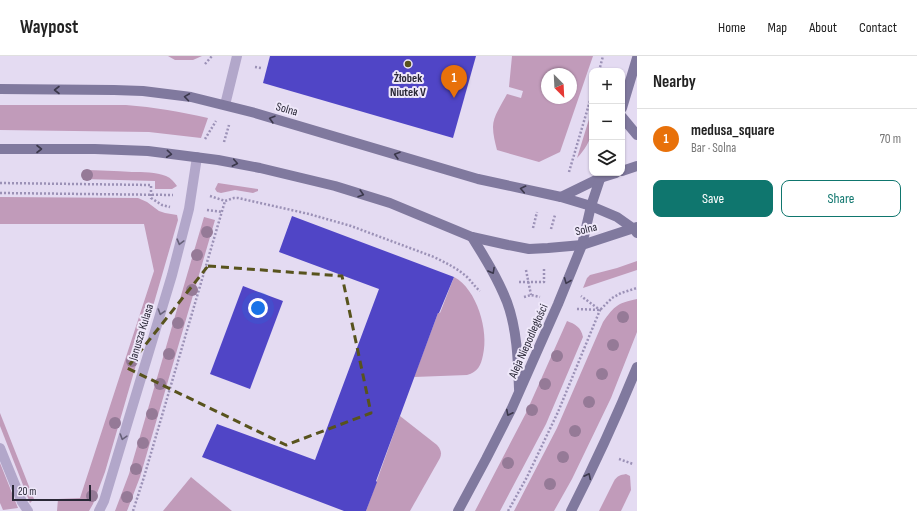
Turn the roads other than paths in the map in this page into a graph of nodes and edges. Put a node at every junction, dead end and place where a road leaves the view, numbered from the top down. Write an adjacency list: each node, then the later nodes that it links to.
1 (237, 56): 5 (street)
2 (637, 58): 4 (street)
3 (0, 89): 5 (street, Solna, one-way to 3)
4 (623, 104)
5 (225, 105): 14 (street, Solna, one-way to 5)
6 (625, 121): 7 (street)
7 (637, 135)
8 (0, 148): 9 (street, Solna, one-way to 9)
9 (197, 156): 17 (street, Solna, one-way to 17); 23 (street, Janusza Kulasa, one-way to 23)
10 (637, 166): 11 (street)
11 (625, 170)
12 (599, 176): 14 (street)
13 (601, 176): 15 (street, Aleja Niepodległości)
14 (561, 196): 15 (street, Solna)
15 (591, 206): 16 (street, Solna); 18 (street, Aleja Niepodległości)
16 (636, 230): 18 (street, Solna)
17 (472, 237): 18 (street, Solna); 20 (street, one-way to 20)
18 (582, 245): 20 (street, Aleja Niepodległości, one-way to 20)
19 (637, 367): 25 (street, one-way to 19)
20 (519, 393): 24 (street, Aleja Niepodległości, one-way to 24)
21 (0, 448): 22 (street)
22 (28, 511)
23 (99, 511)
24 (458, 511)
25 (571, 511)

